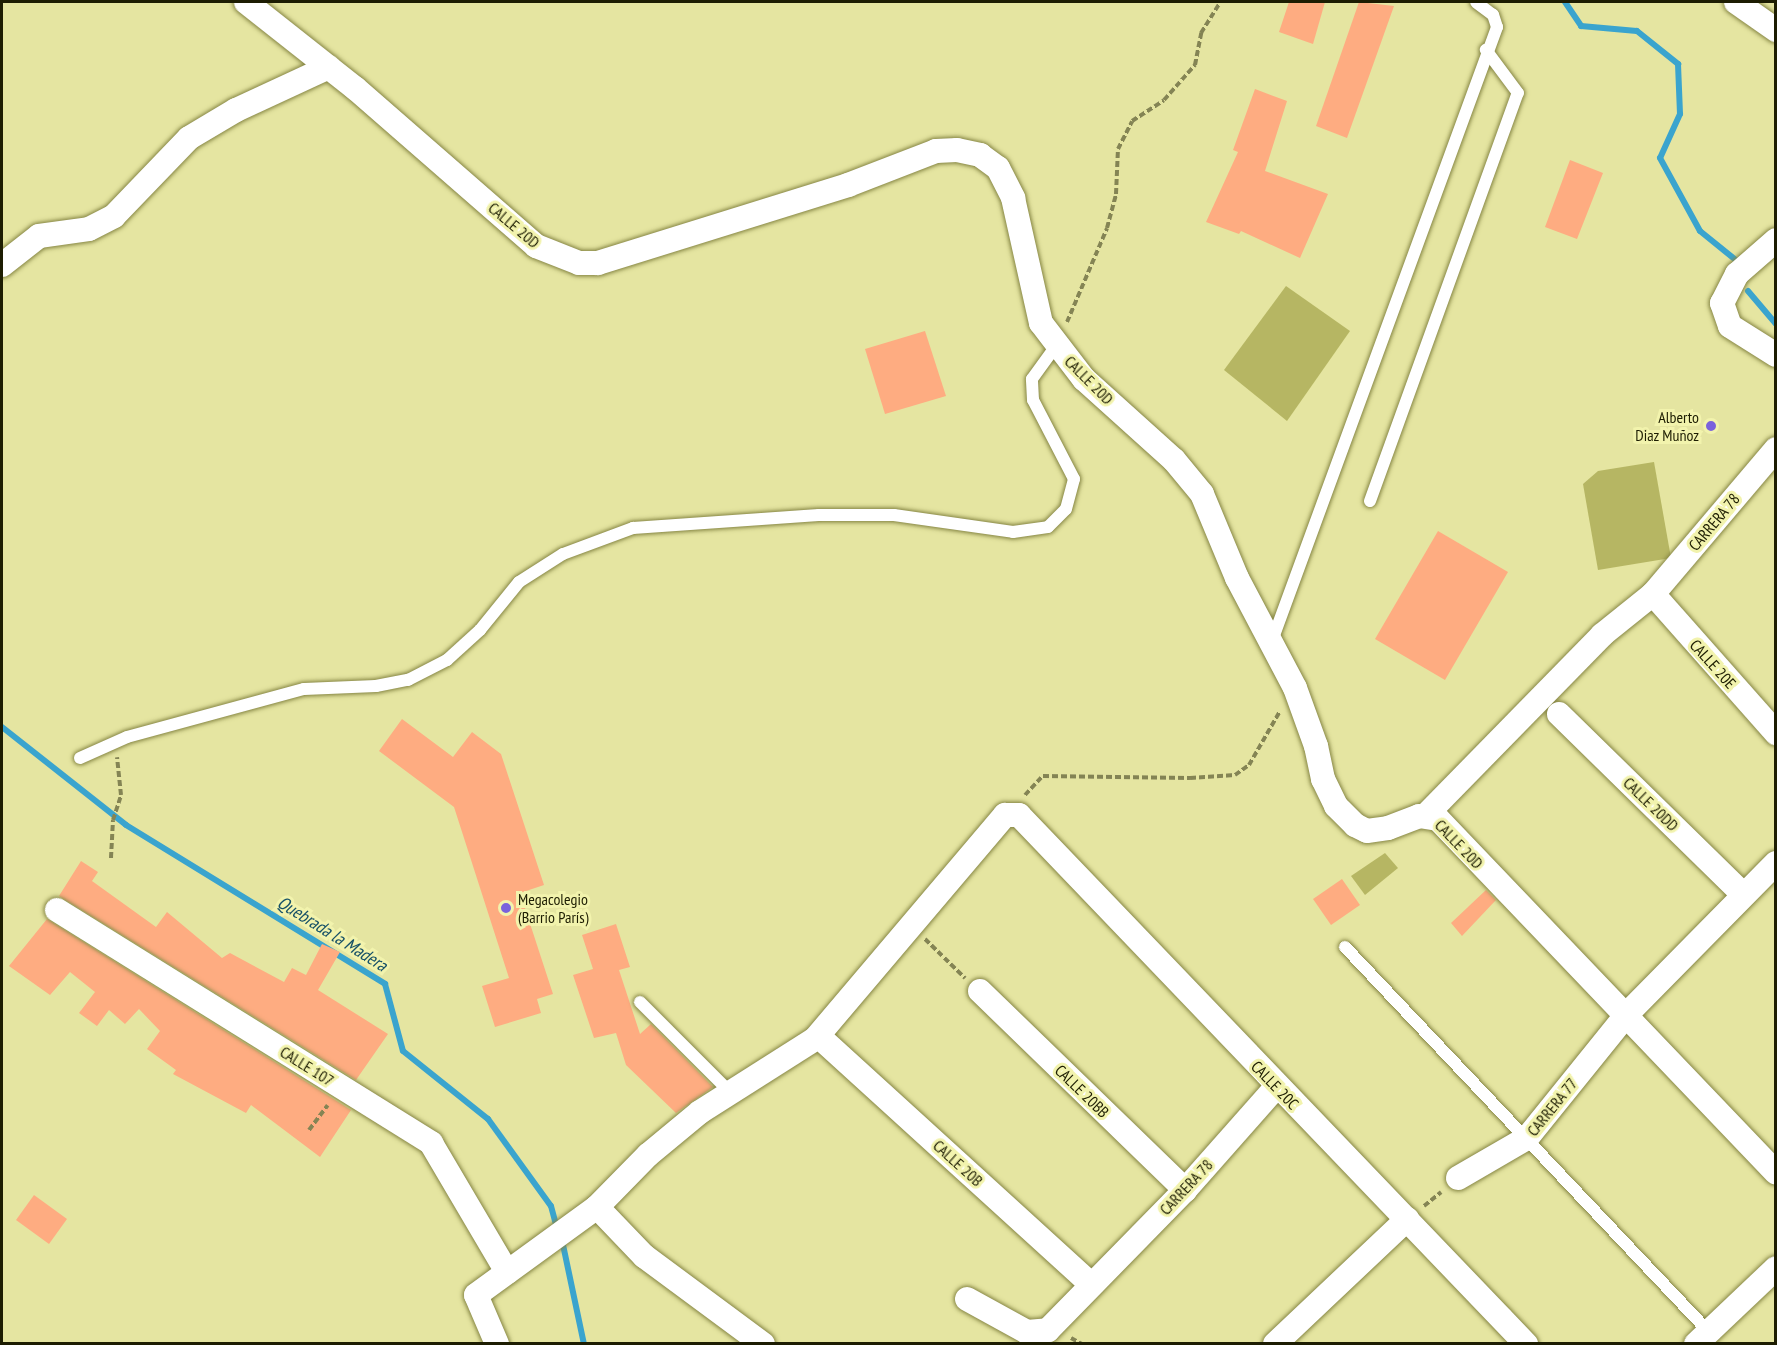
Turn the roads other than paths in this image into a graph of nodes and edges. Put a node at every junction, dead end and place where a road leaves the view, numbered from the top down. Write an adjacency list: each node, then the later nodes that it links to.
1 (246, 2): 6 (street, CALLE 20D)
2 (1476, 2): 5 (lane)
3 (1736, 2): 4 (street)
4 (1772, 20)
5 (1486, 50): 12 (lane); 14 (lane)
6 (329, 67): 8 (street); 9 (street, CALLE 20D)
7 (1776, 240): 10 (street)
8 (2, 265)
9 (1056, 346): 14 (street, CALLE 20D); 17 (lane)
10 (1776, 355)
11 (1776, 449): 13 (street, CARRERA 78)
12 (1370, 501)
13 (1653, 594): 16 (street, CALLE 20E); 18 (street, CARRERA 78)
14 (1271, 642): 18 (street, CALLE 20D)
15 (1559, 714): 20 (street, CALLE 20DD)
16 (1776, 733)
17 (80, 758)
18 (1426, 815): 25 (street, CALLE 20D)
19 (1776, 863): 20 (street, CARRERA 77)
20 (1743, 894): 25 (street, CARRERA 77)
21 (57, 910): 36 (street, CALLE 107)
22 (1345, 946): 29 (lane)
23 (980, 992): 32 (street, CALLE 20BB)
24 (640, 1002): 28 (lane)
25 (1627, 1014): 29 (street, CARRERA 77); 30 (street, CALLE 20D)
26 (826, 1043): 37 (street, CALLE 20B)
27 (1276, 1087): 28 (street, CALLE 20C); 32 (street, CARRERA 78); 34 (street, CALLE 20C)
28 (732, 1094): 33 (street)
29 (1527, 1138): 31 (street, CARRERA 77); 39 (lane)
30 (1776, 1173)
31 (1458, 1178)
32 (1185, 1190): 37 (street, CARRERA 78)
33 (597, 1207): 36 (street); 41 (street)
34 (1407, 1219): 42 (street); 43 (street, CALLE 20C)
35 (1776, 1268): 39 (street)
36 (507, 1272): 40 (street)
37 (1090, 1283): 38 (street, CARRERA 78)
38 (967, 1299)
39 (1702, 1337)
40 (497, 1344)
41 (763, 1344)
42 (1275, 1344)
43 (1526, 1344)

